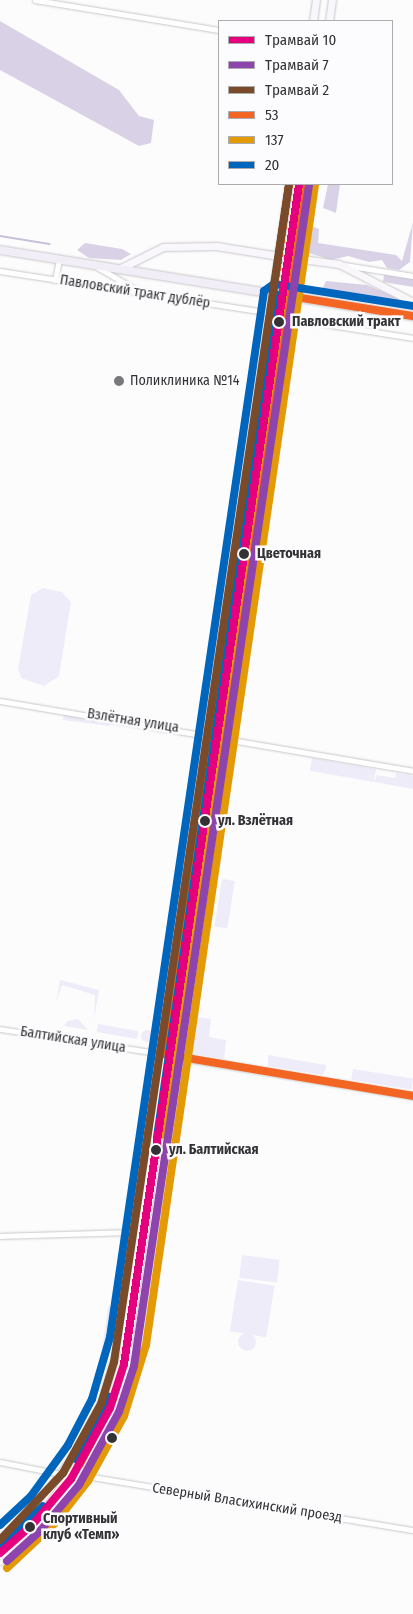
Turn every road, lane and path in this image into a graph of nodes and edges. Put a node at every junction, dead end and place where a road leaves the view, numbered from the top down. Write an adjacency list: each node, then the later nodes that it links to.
1 (34, 0): 6 (street)
2 (316, 0): 4 (main road)
3 (332, 0): 5 (main road)
4 (312, 20)
5 (329, 20)
6 (218, 30)
7 (289, 185): 10 (main road)
8 (306, 185): 11 (main road)
9 (0, 250): 12 (main road)
10 (278, 256): 15 (main road); 20 (main road)
11 (295, 258): 14 (main road); 21 (main road)
12 (59, 259): 13 (main road); 18 (street)
13 (91, 264): 15 (main road); 19 (street)
14 (339, 264): 17 (street); 22 (main road)
15 (119, 269): 20 (main road)
16 (0, 271): 18 (street, Павловский тракт дублёр)
17 (413, 276)
18 (55, 280): 19 (street, Павловский тракт дублёр)
19 (144, 294): 23 (street, Павловский тракт дублёр)
20 (273, 294): 21 (main road); 23 (main road)
21 (289, 296): 24 (main road); 25 (main road)
22 (413, 302)
23 (270, 314): 27 (main road)
24 (413, 316)
25 (286, 318): 26 (street); 28 (main road)
26 (413, 338)
27 (246, 480): 28 (main road); 30 (main road)
28 (262, 482): 31 (main road)
29 (0, 701): 30 (street, Взлётная улица)
30 (209, 733): 31 (street, Взлётная улица); 34 (main road)
31 (226, 736): 32 (street, Взлётная улица); 35 (main road)
32 (413, 771)
33 (0, 1029): 34 (street, Балтийская улица)
34 (163, 1054): 35 (main road, Балтийская улица); 37 (main road)
35 (179, 1057): 36 (main road, Балтийская улица); 38 (main road)
36 (413, 1096)
37 (156, 1101): 38 (main road); 39 (main road)
38 (172, 1103): 43 (main road)
39 (137, 1232): 40 (street); 42 (main road)
40 (0, 1236)
41 (0, 1462): 42 (street)
42 (61, 1475): 45 (main road)
43 (80, 1475): 44 (street, Северный Власихинский проезд); 46 (main road)
44 (413, 1530)
45 (0, 1539)
46 (0, 1561)

